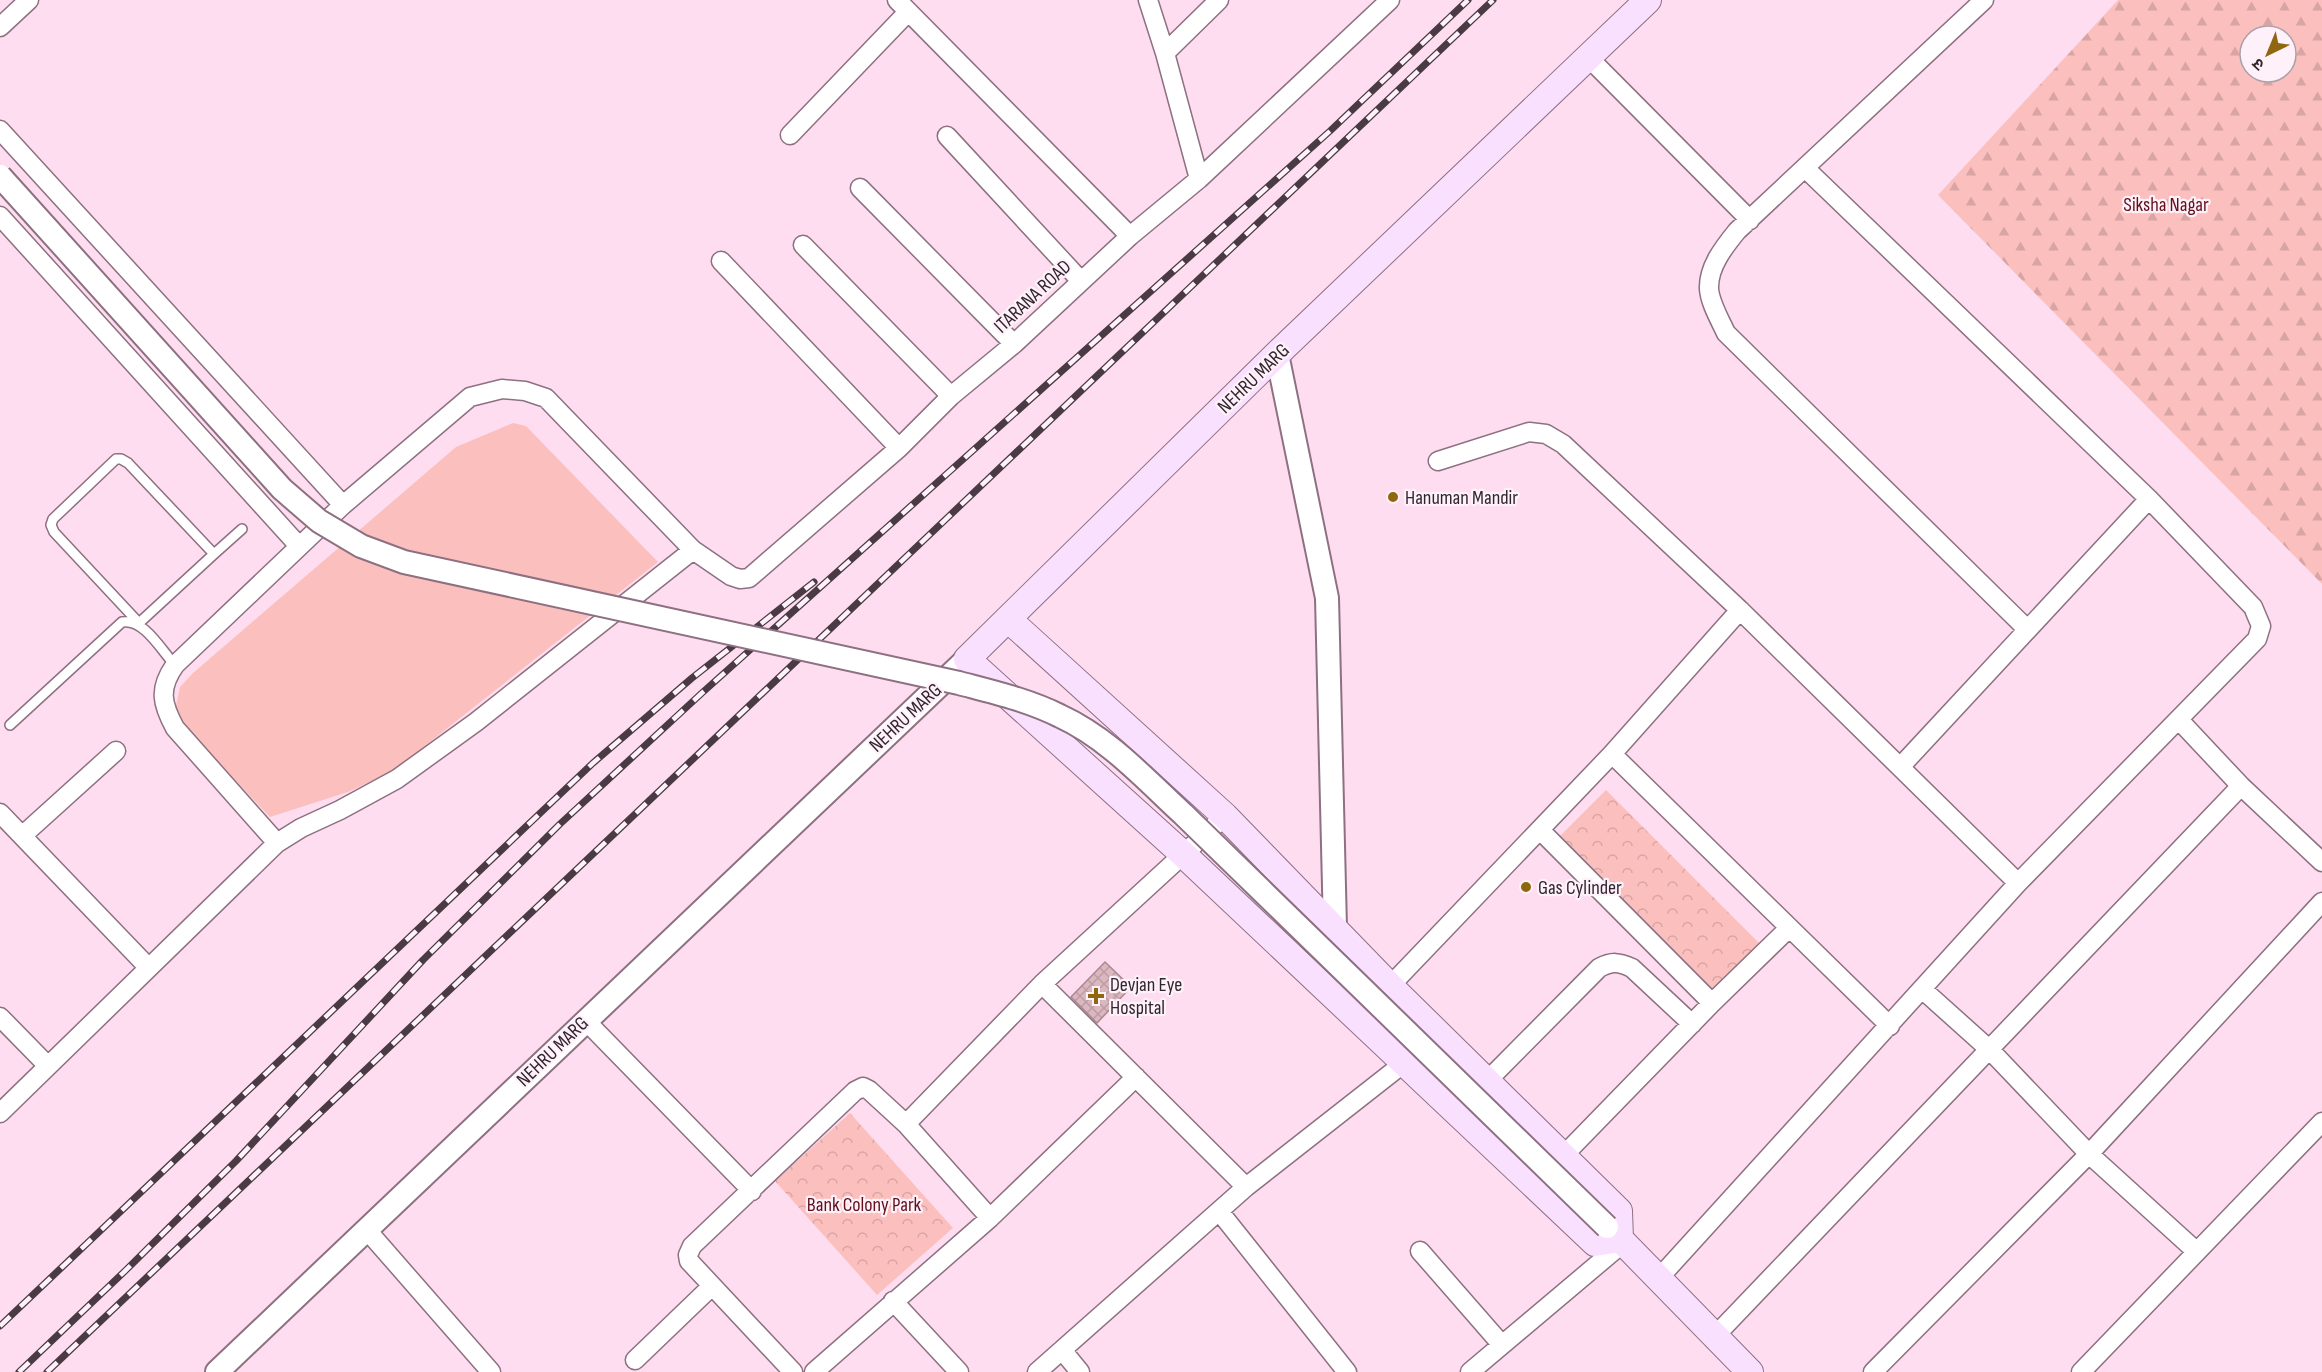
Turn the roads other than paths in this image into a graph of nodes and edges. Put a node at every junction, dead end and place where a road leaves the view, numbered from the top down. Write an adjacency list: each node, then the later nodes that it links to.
1 (29, 0): 9 (street)
2 (1148, 0): 10 (street)
3 (1219, 0): 10 (street)
4 (1390, 0): 17 (street, ITARANA ROAD)
5 (1634, 0): 11 (main road, NEHRU MARG)
6 (1648, 0): 11 (main road, NEHRU MARG)
7 (1984, 0): 15 (street)
8 (903, 6): 13 (street); 21 (street)
9 (0, 27)
10 (1165, 53): 17 (street)
11 (1588, 57): 20 (street); 26 (main road, NEHRU MARG)
12 (0, 130): 31 (street)
13 (790, 135)
14 (947, 136): 24 (street)
15 (1806, 169): 20 (street); 30 (street)
16 (0, 176): 84 (street, bridge)
17 (1199, 178): 21 (street, ITARANA ROAD)
18 (860, 188): 25 (street)
19 (0, 216): 33 (street)
20 (1750, 220): 39 (street)
21 (1130, 236): 24 (street, ITARANA ROAD)
22 (802, 245): 27 (street)
23 (721, 261): 28 (street)
24 (1081, 281): 25 (street, ITARANA ROAD)
25 (1014, 344): 27 (street, ITARANA ROAD)
26 (1277, 354): 37 (main road, NEHRU MARG); 57 (street)
27 (951, 396): 28 (street, ITARANA ROAD)
28 (899, 448): 34 (street, ITARANA ROAD)
29 (1438, 461): 36 (street)
30 (2149, 499): 39 (street); 42 (street)
31 (343, 505): 33 (street, ITARANA ROAD); 34 (street, ITARANA ROAD)
32 (242, 529): 35 (lane)
33 (299, 546): 41 (street, ITARANA ROAD)
34 (693, 550): 52 (street)
35 (214, 554): 38 (lane); 38 (lane)
36 (1740, 609): 45 (street); 46 (street)
37 (1008, 619): 40 (main road, NEHRU MARG); 49 (main road)
38 (139, 623): 41 (lane); 43 (lane)
39 (2027, 629): 46 (street)
40 (967, 659): 53 (main road); 65 (street, NEHRU MARG)
41 (175, 665): 52 (street)
42 (2179, 720): 47 (street); 55 (street)
43 (10, 725)
44 (116, 751): 51 (street)
45 (1612, 754): 50 (street); 58 (street)
46 (1901, 766): 55 (street)
47 (2241, 786): 54 (street); 69 (street)
48 (0, 813): 51 (street)
49 (1225, 816): 53 (street); 57 (main road)
50 (1540, 830): 61 (street); 63 (street)
51 (22, 836): 59 (street)
52 (278, 843): 59 (street)
53 (1184, 855): 60 (street); 70 (main road)
54 (2322, 862)
55 (2019, 883): 62 (street)
56 (2322, 902): 77 (street)
57 (1335, 928): 61 (main road)
58 (1788, 929): 63 (street); 67 (street)
59 (148, 967): 71 (street)
60 (1042, 984): 72 (street); 76 (street)
61 (1390, 986): 68 (main road)
62 (1922, 989): 67 (street); 69 (street)
63 (1712, 1003): 66 (street)
64 (0, 1017): 71 (street)
65 (585, 1020): 80 (street); 83 (street, NEHRU MARG)
66 (1692, 1024): 73 (street); 78 (street)
67 (1890, 1026): 87 (street)
68 (1440, 1034): 70 (street); 73 (main road)
69 (1990, 1050): 77 (street); 90 (street)
70 (1403, 1064): 79 (street); 84 (main road)
71 (48, 1066): 74 (street)
72 (1136, 1077): 79 (street); 82 (street)
73 (1487, 1082): 78 (main road)
74 (0, 1113)
75 (2322, 1122): 86 (street)
76 (906, 1124): 80 (street); 82 (street)
77 (2090, 1154): 86 (street); 104 (street)
78 (1564, 1155): 84 (main road)
79 (1246, 1187): 81 (street)
80 (752, 1191): 88 (street)
81 (1219, 1210): 92 (street); 101 (street)
82 (990, 1218): 89 (street)
83 (366, 1229): 94 (street, NEHRU MARG); 95 (street)
84 (1617, 1236): 87 (main road); 91 (street)
85 (1420, 1251): 91 (street)
86 (2197, 1252): 105 (street)
87 (1659, 1278): 90 (main road)
88 (712, 1286): 93 (street); 96 (street)
89 (893, 1301): 97 (street); 98 (street)
90 (1716, 1335): 103 (main road)
91 (1502, 1345): 102 (street)
92 (1062, 1350): 99 (street); 100 (street)
93 (635, 1360)
94 (217, 1372)
95 (491, 1372)
96 (793, 1372)
97 (814, 1372)
98 (959, 1372)
99 (1037, 1372)
100 (1080, 1372)
101 (1347, 1372)
102 (1470, 1372)
103 (1750, 1372)
104 (1873, 1372)
105 (2081, 1372)

